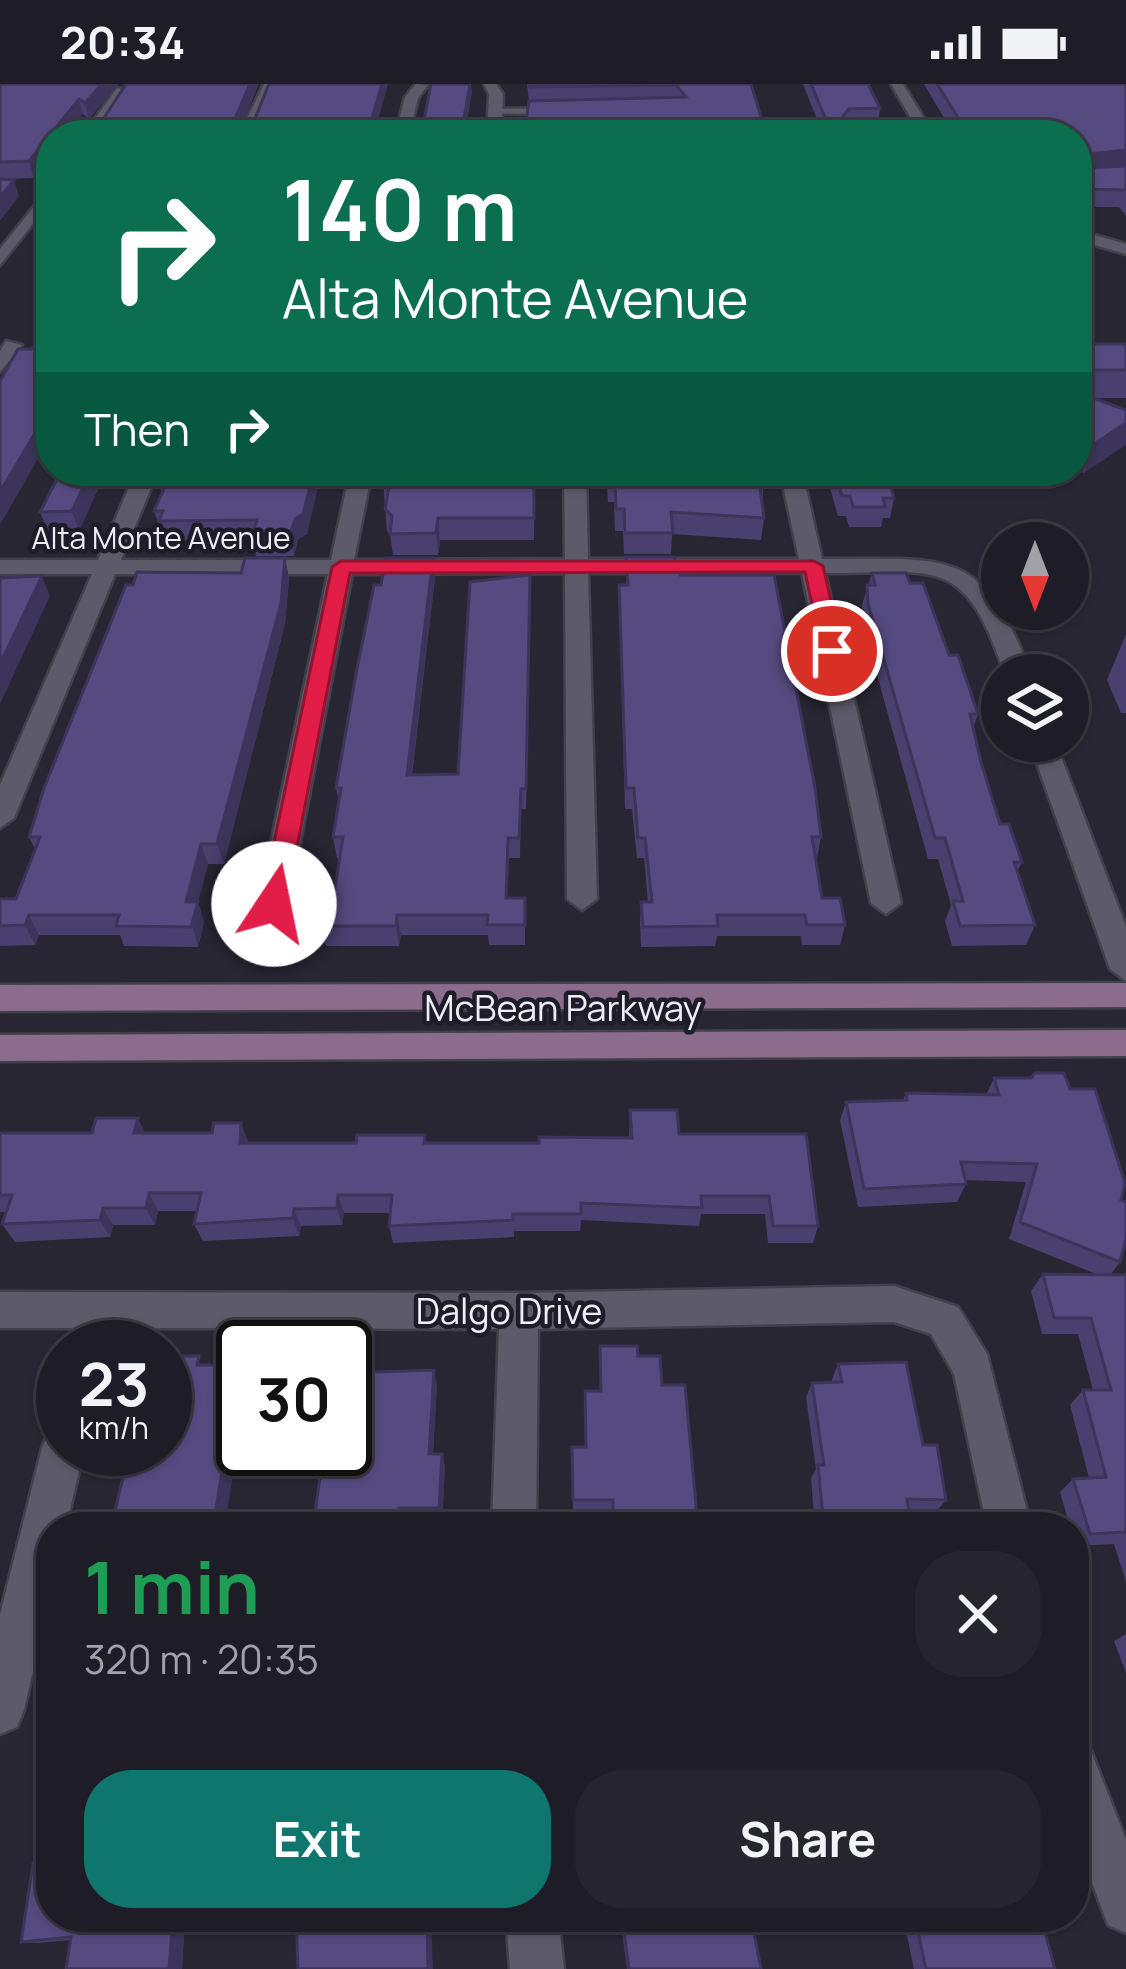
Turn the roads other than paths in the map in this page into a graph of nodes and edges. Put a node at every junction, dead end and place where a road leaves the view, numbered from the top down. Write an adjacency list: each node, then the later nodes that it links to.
1 (270, 84): 9 (street)
2 (490, 84): 7 (street)
3 (898, 84): 12 (street)
4 (422, 85): 10 (street)
5 (122, 91): 8 (street)
6 (593, 112): 7 (street)
7 (496, 113): 11 (street)
8 (101, 120)
9 (253, 120)
10 (406, 120)
11 (495, 120)
12 (918, 120)
13 (36, 202): 16 (street)
14 (1092, 239): 15 (street)
15 (1126, 249)
16 (0, 260)
17 (13, 345): 18 (street)
18 (0, 366)
19 (141, 486): 23 (street)
20 (358, 486): 26 (street)
21 (574, 486): 27 (street)
22 (795, 486): 24 (street)
23 (107, 566): 25 (street, Alta Monte Avenue); 26 (street, Alta Monte Avenue); 30 (street)
24 (814, 566): 27 (street, Alta Monte Avenue); 28 (street, Alta Monte Avenue); 32 (street)
25 (0, 567)
26 (341, 567): 27 (street, Alta Monte Avenue); 33 (street)
27 (576, 567): 31 (street)
28 (1010, 654)
29 (1050, 762): 34 (street)
30 (0, 818)
31 (582, 899)
32 (886, 903)
33 (274, 904)
34 (1126, 969)
35 (1126, 995): 36 (main road, McBean Parkway)
36 (0, 998)
37 (1126, 1043): 38 (main road, McBean Parkway)
38 (0, 1048)
39 (0, 1310): 41 (street, Dalgo Drive)
40 (519, 1311): 42 (street, Dalgo Drive); 45 (street); 46 (street, Dalgo Drive)
41 (48, 1320)
42 (192, 1325)
43 (56, 1476): 44 (street)
44 (48, 1512)
45 (514, 1512)
46 (1006, 1512)
47 (36, 1560): 48 (street)
48 (0, 1709)
49 (1089, 1808): 50 (street)
50 (1126, 1907)
51 (533, 1932): 52 (street)
52 (537, 1969)

